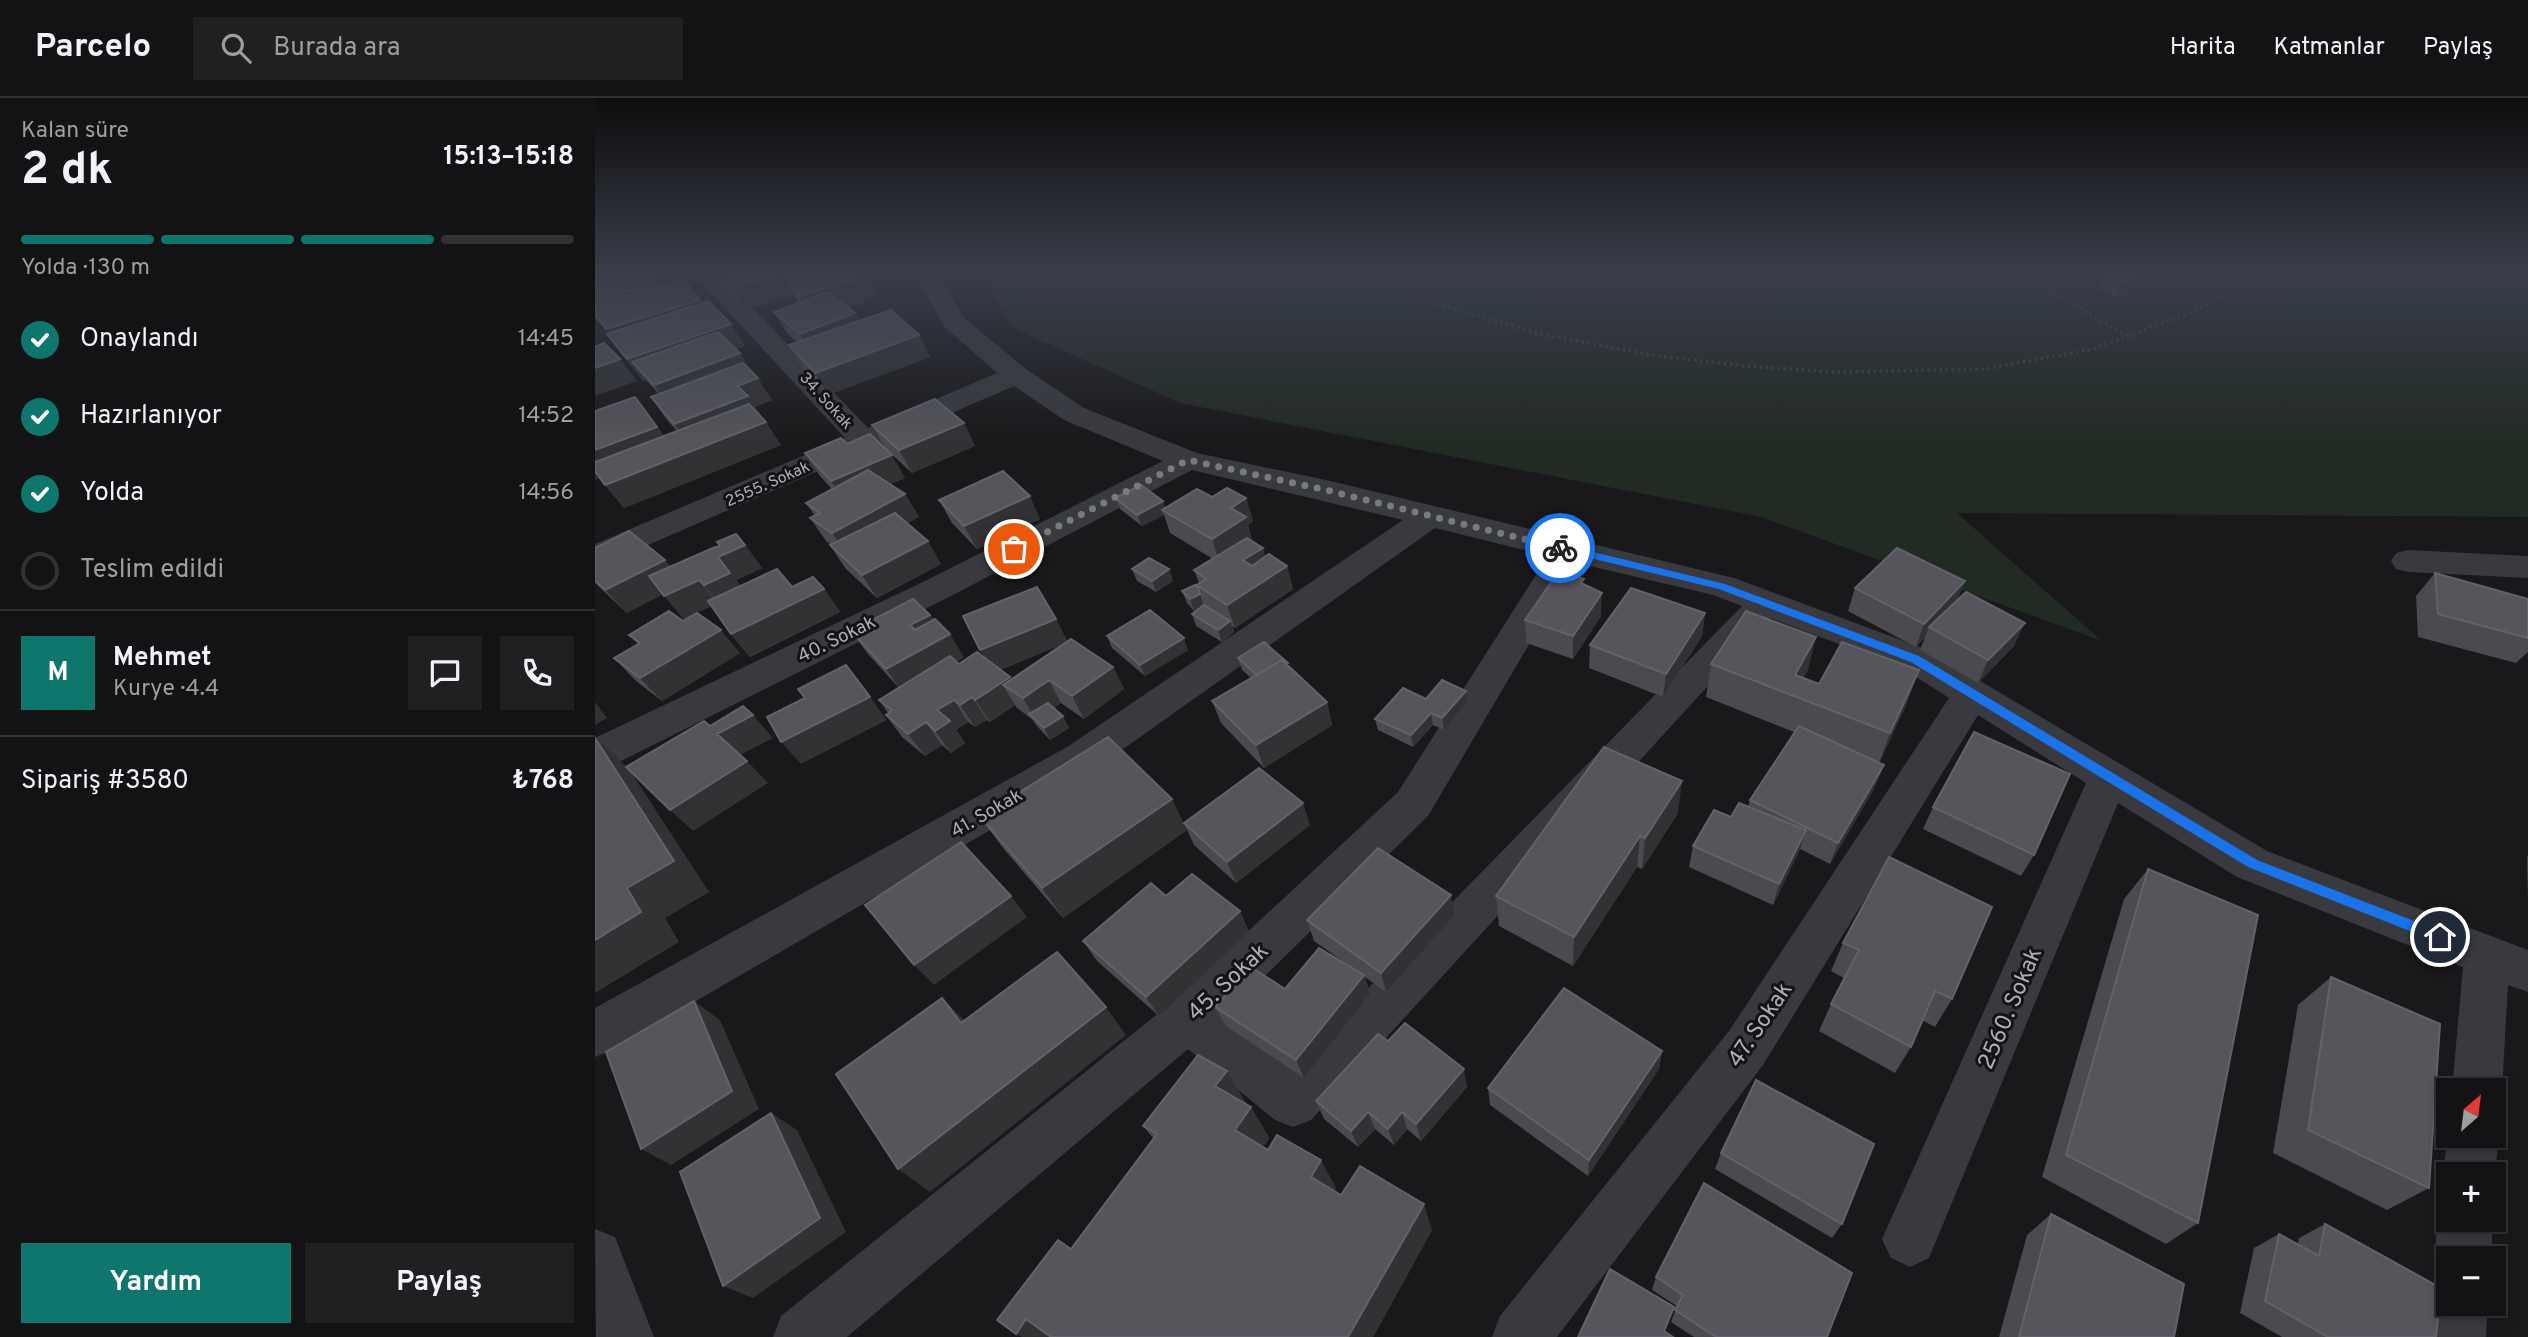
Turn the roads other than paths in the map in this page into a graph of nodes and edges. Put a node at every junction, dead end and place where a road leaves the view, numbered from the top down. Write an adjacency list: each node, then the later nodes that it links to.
1 (758, 328): 4 (street, 34. Sokak)
2 (961, 328): 3 (street)
3 (1016, 375): 4 (street, 2555. Sokak); 5 (street)
4 (863, 440): 7 (street, 2555. Sokak)
5 (1188, 460): 6 (street); 13 (street, 40. Sokak)
6 (1430, 517): 8 (street); 17 (street, 41. Sokak)
7 (600, 546)
8 (1568, 550): 11 (street); 16 (street, 45. Sokak)
9 (2407, 561): 10 (street)
10 (2528, 567)
11 (1765, 603): 12 (street); 16 (street)
12 (1972, 693): 14 (street); 24 (street, 47. Sokak)
13 (595, 756)
14 (2109, 777): 15 (street); 19 (street, 2560. Sokak)
15 (2508, 963): 18 (street)
16 (1188, 1019): 23 (street, 45. Sokak)
17 (595, 1034)
18 (2480, 1078)
19 (1910, 1239)
20 (595, 1257): 22 (street)
21 (2459, 1316): 25 (street)
22 (625, 1337)
23 (802, 1337)
24 (1521, 1337)
25 (2457, 1337)

